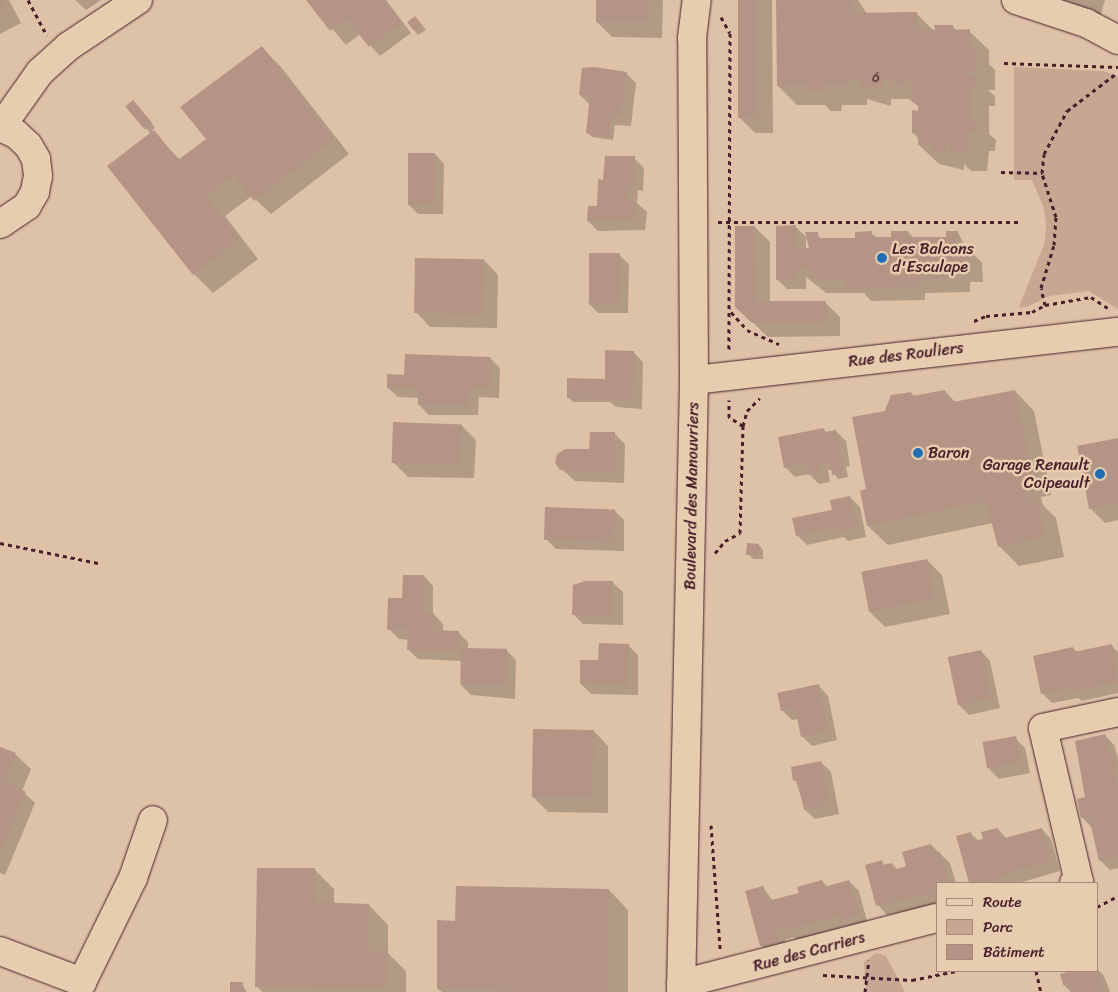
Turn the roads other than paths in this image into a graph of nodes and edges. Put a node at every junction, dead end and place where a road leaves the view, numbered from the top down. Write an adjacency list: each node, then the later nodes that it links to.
1 (138, 0): 5 (street)
2 (1016, 0): 4 (street)
3 (708, 7): 8 (street, Boulevard des Manouvriers)
4 (1118, 40)
5 (0, 127): 6 (street)
6 (0, 224)
7 (1115, 321): 8 (street, Rue des Rouliers)
8 (694, 380): 14 (street, Boulevard des Manouvriers)
9 (1118, 712): 11 (street)
10 (153, 820): 13 (street)
11 (1079, 882)
12 (936, 918): 14 (street, Rue des Carriers)
13 (0, 951)
14 (681, 988)

